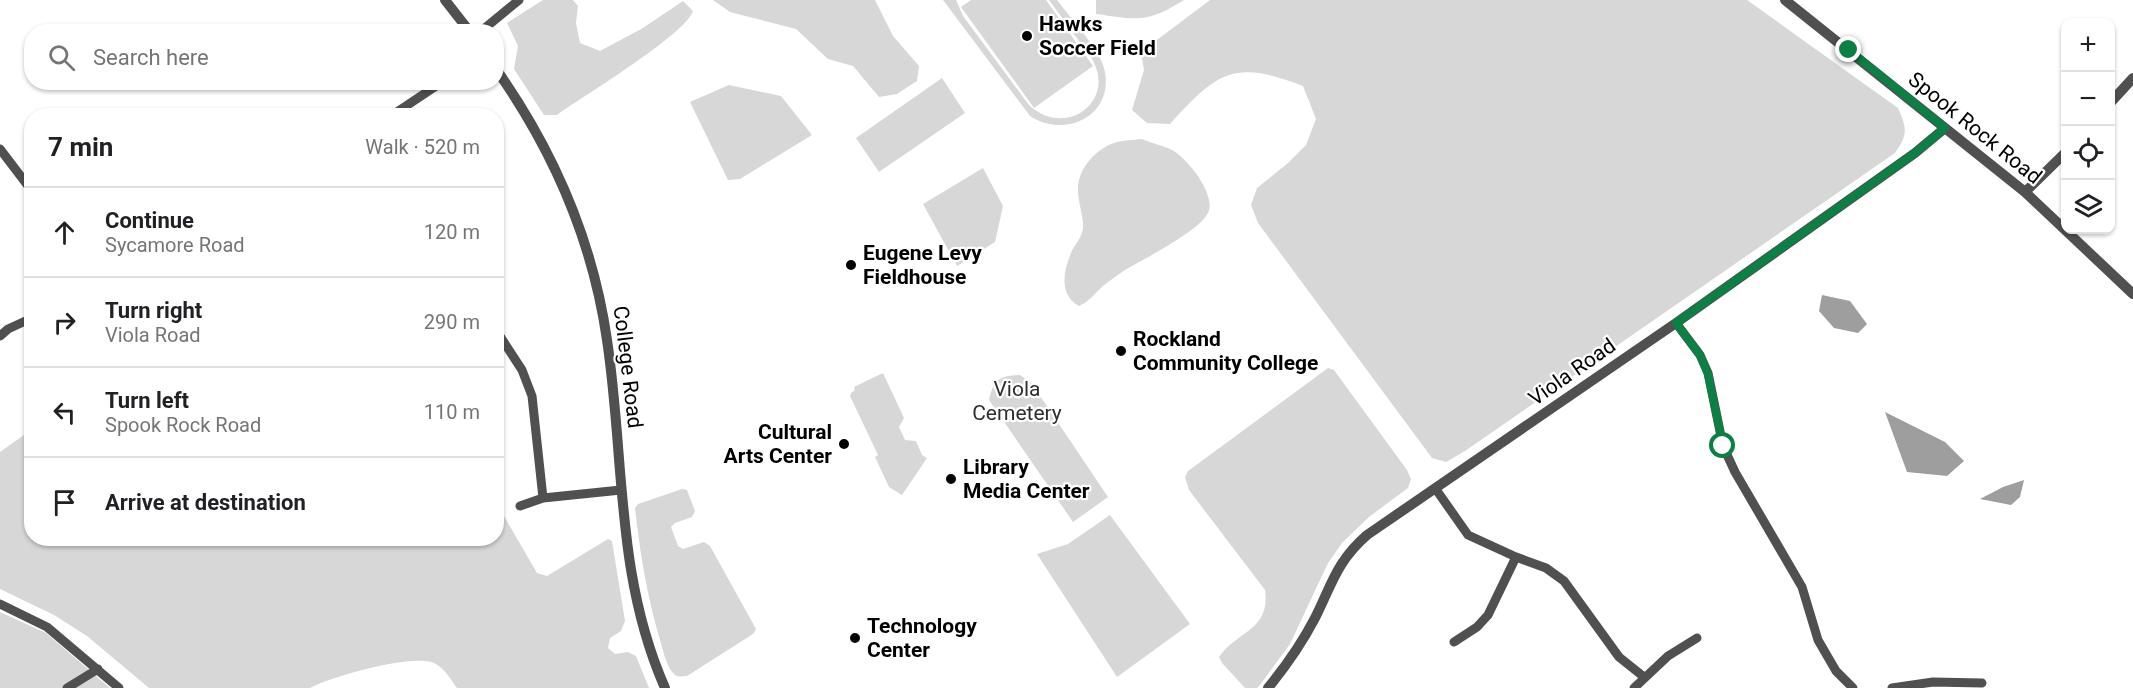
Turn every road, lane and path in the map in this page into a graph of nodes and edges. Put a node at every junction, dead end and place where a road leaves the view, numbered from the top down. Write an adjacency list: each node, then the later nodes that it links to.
1 (445, 0): 4 (street)
2 (519, 0): 5 (street)
3 (1785, 0): 11 (street, Spook Rock Road)
4 (464, 24)
5 (490, 24)
6 (2133, 78): 9 (street)
7 (504, 81): 22 (street, College Road)
8 (430, 90): 10 (street)
9 (2115, 98)
10 (403, 108)
11 (1945, 128): 15 (street, Spook Rock Road); 18 (street, Viola Road)
12 (0, 149): 14 (street)
13 (2061, 157): 15 (street)
14 (24, 180)
15 (2025, 192): 16 (street, Spook Rock Road)
16 (2133, 294)
17 (24, 322): 19 (street)
18 (1676, 323): 21 (street, Viola Road); 37 (street)
19 (0, 336)
20 (504, 342): 23 (street)
21 (1435, 488): 25 (street); 35 (street, Viola Road)
22 (621, 490): 23 (street); 34 (street, College Road)
23 (543, 498): 24 (street)
24 (520, 506)
25 (1516, 557): 28 (street); 30 (street)
26 (0, 604): 29 (street)
27 (1697, 638): 30 (street)
28 (1454, 642)
29 (98, 669): 32 (street); 33 (street)
30 (1644, 677): 36 (street)
31 (1982, 683): 38 (street)
32 (66, 688)
33 (119, 688)
34 (665, 688)
35 (1268, 688)
36 (1634, 688)
37 (1853, 688)
38 (1892, 688)

